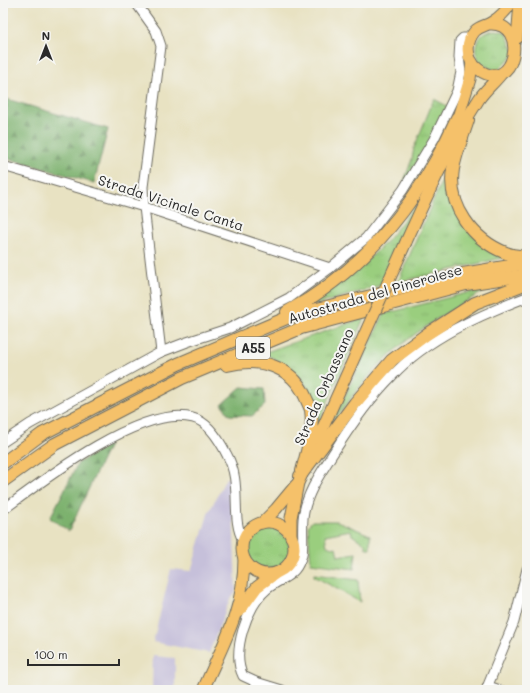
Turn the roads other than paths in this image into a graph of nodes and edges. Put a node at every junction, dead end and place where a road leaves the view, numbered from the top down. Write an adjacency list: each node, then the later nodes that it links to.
1 (136, 3): 11 (street)
2 (511, 3): 4 (main road)
3 (520, 3): 6 (main road, Strada Orbassano)
4 (490, 24): 5 (main road); 6 (main road)
5 (471, 38): 7 (main road, Strada Orbassano); 14 (street)
6 (517, 38): 8 (main road, Strada Orbassano)
7 (472, 62): 8 (main road); 9 (main road, Strada Orbassano)
8 (501, 74): 9 (main road, Strada Orbassano)
9 (463, 119): 12 (highway); 19 (highway); 23 (main road, Strada Orbassano, bridge)
10 (3, 166): 11 (street, Strada Vicinale Canta)
11 (144, 208): 14 (street, Strada Vicinale Canta); 18 (street)
12 (527, 257)
13 (527, 263): 19 (highway, Autostrada del Pinerolese / A55)
14 (330, 268): 18 (street)
15 (527, 275): 20 (highway, Autostrada del Pinerolese / A55)
16 (527, 283): 23 (highway)
17 (527, 297): 30 (street)
18 (161, 352): 21 (street)
19 (178, 364): 22 (highway, Autostrada del Pinerolese / A55)
20 (182, 378): 23 (highway); 24 (highway, Autostrada del Pinerolese / A55)
21 (3, 442)
22 (3, 463)
23 (299, 479): 26 (main road, Strada Orbassano); 27 (main road, Strada Orbassano)
24 (3, 482)
25 (3, 510): 28 (street)
26 (262, 523): 27 (main road); 28 (main road, Strada Orbassano)
27 (291, 537): 30 (main road, Strada Orbassano)
28 (243, 540): 29 (main road)
29 (244, 559): 32 (main road); 33 (main road)
30 (296, 559): 32 (main road); 35 (street)
31 (527, 569): 36 (street)
32 (276, 572): 33 (main road)
33 (235, 620): 34 (main road)
34 (228, 635): 35 (street); 37 (main road)
35 (240, 641): 38 (street)
36 (487, 688): 39 (street)
37 (203, 690)
38 (282, 690)
39 (500, 690)

